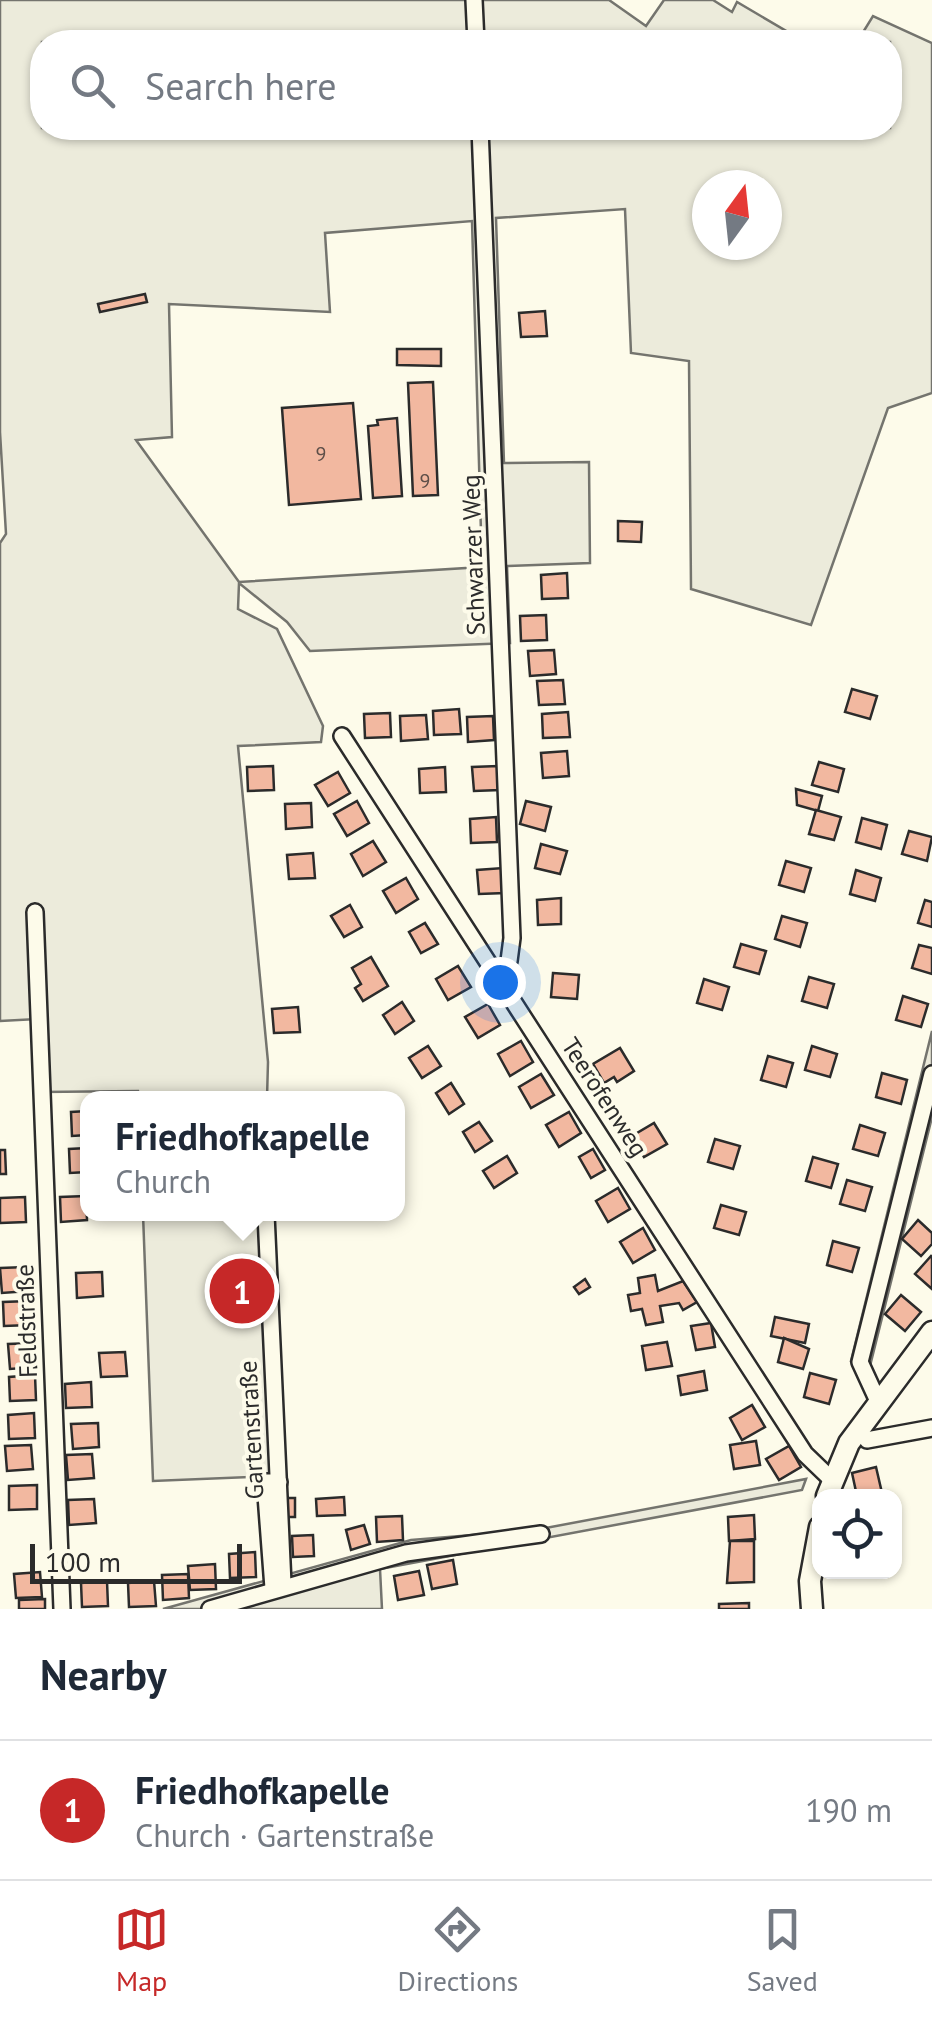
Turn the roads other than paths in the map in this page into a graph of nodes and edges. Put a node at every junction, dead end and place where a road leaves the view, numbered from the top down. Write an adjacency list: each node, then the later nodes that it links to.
1 (474, 0): 2 (street)
2 (475, 30)
3 (480, 140): 6 (street, Schwarzer Weg)
4 (342, 736): 6 (street, Teerofenweg)
5 (35, 912): 17 (street, Feldstraße)
6 (499, 978): 13 (street, Teerofenweg)
7 (932, 1074): 10 (street)
8 (266, 1221): 16 (street, Gartenstraße)
9 (932, 1332): 10 (main road)
10 (878, 1399): 13 (main road)
11 (932, 1428): 12 (street)
12 (867, 1440)
13 (829, 1488)
14 (541, 1534): 16 (street)
15 (812, 1570): 19 (main road)
16 (278, 1586): 18 (street)
17 (62, 1609)
18 (210, 1609)
19 (812, 1609)

